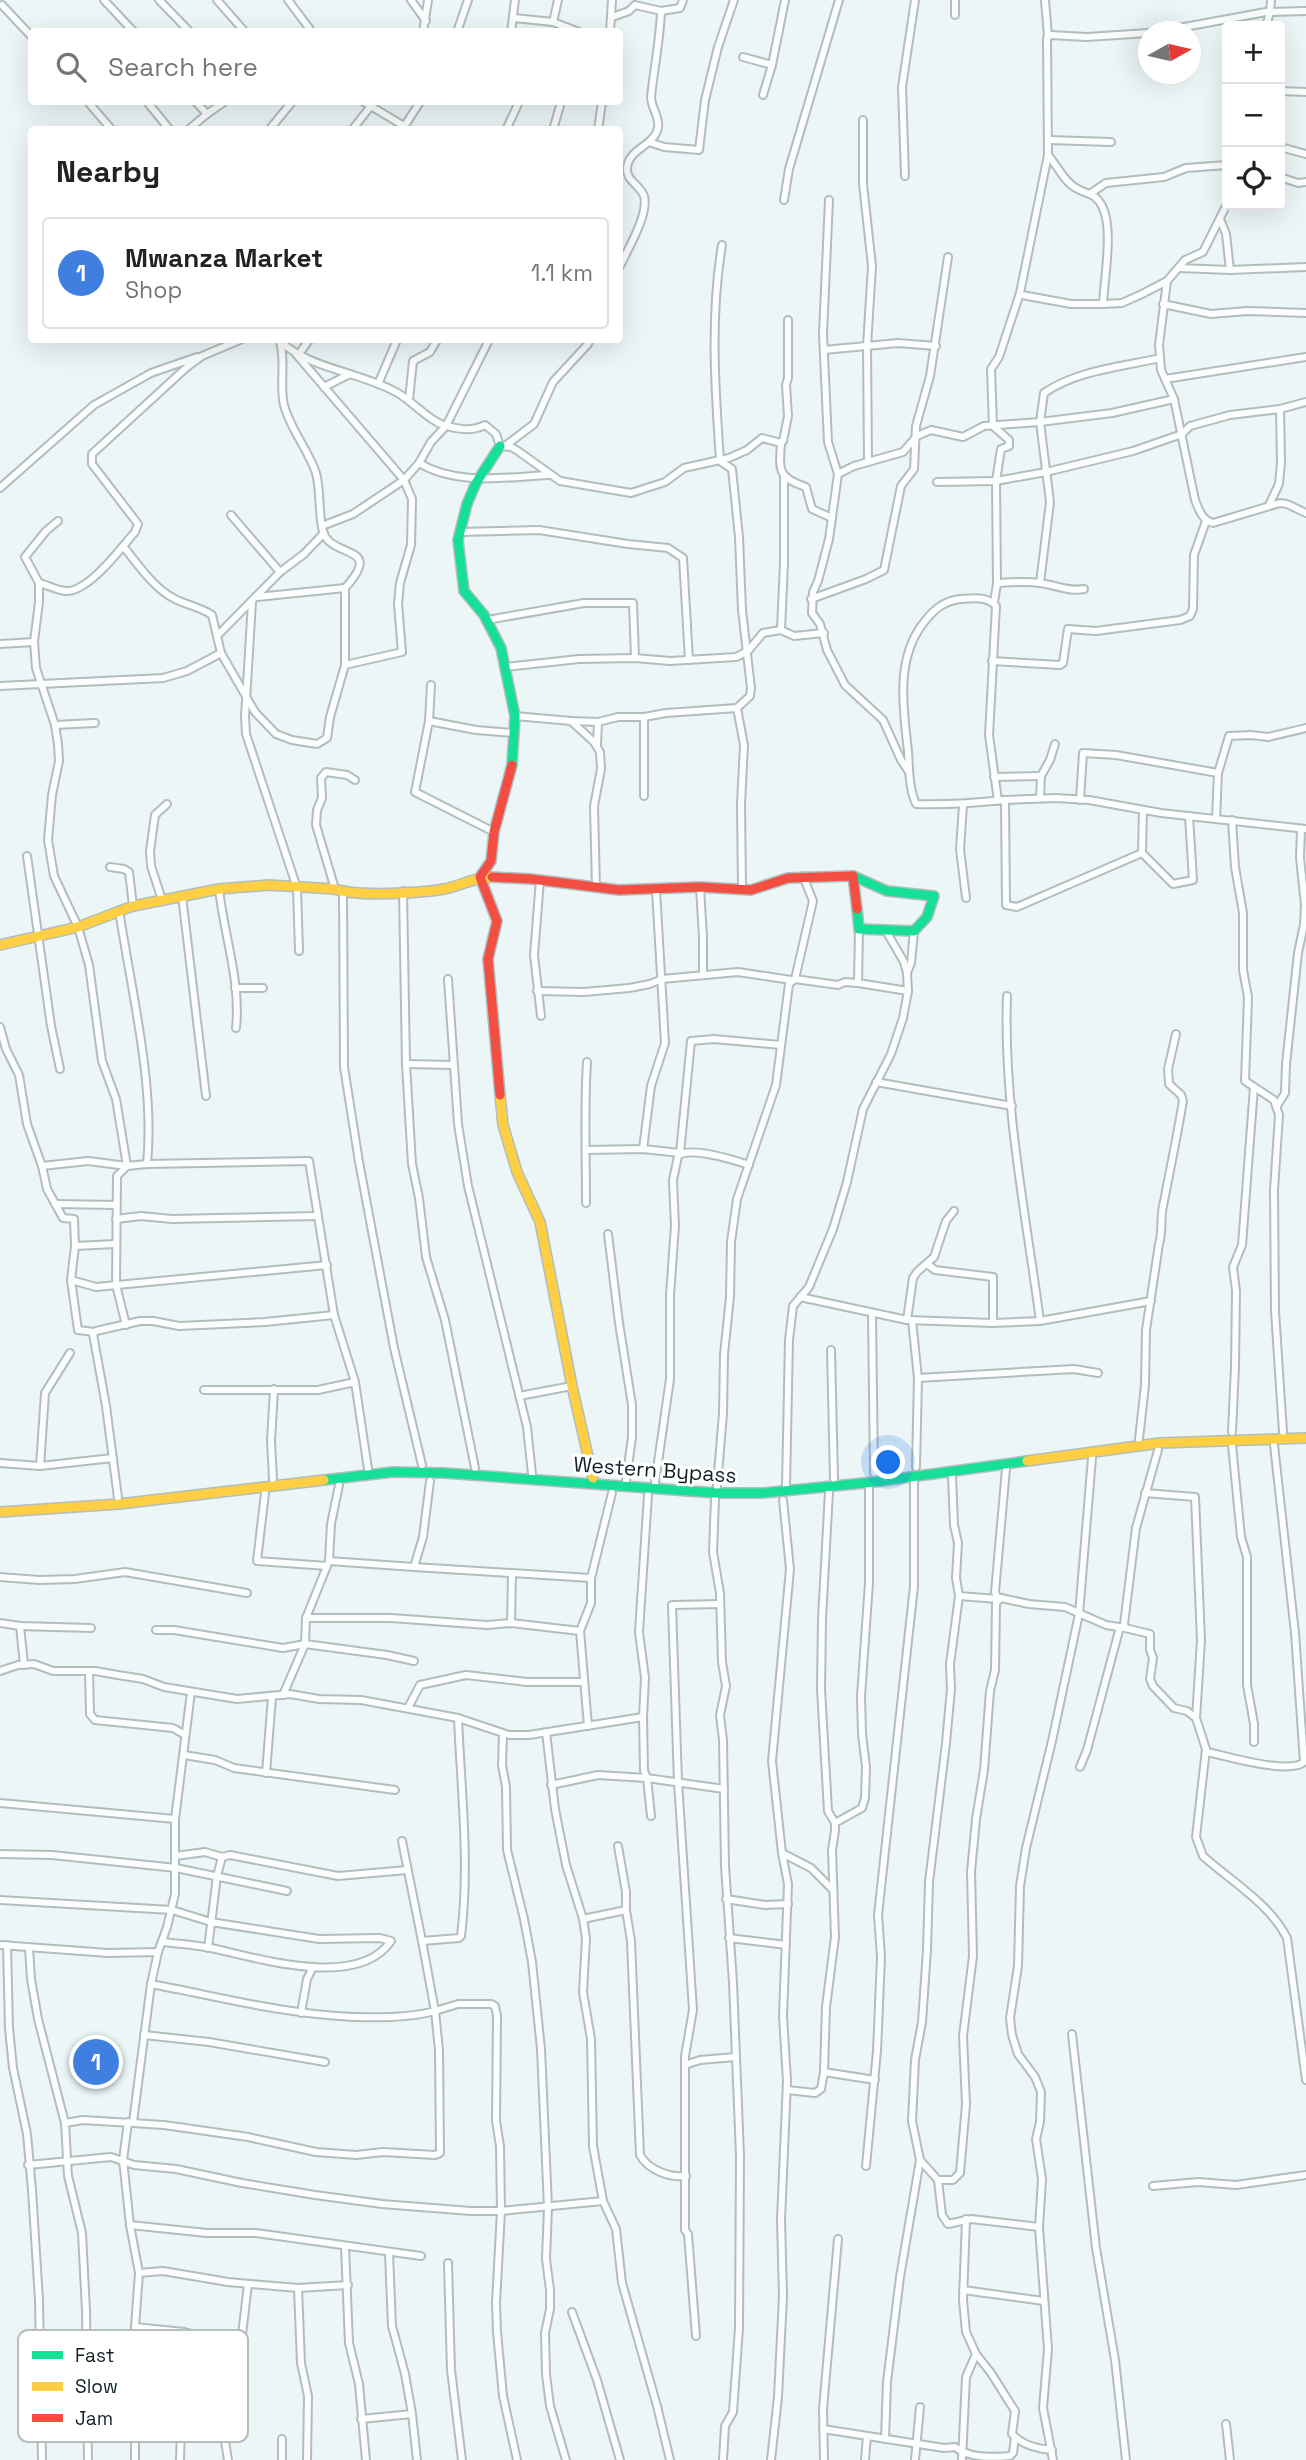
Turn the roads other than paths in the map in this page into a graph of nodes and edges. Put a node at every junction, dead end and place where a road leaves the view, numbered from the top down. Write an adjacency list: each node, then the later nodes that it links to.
1 (104, 0): 30 (street)
2 (159, 0): 31 (street)
3 (217, 0): 32 (street)
4 (288, 0): 33 (street)
5 (411, 0): 26 (street)
6 (428, 0): 26 (street)
7 (468, 0): 35 (street)
8 (515, 0): 25 (street)
9 (558, 0): 28 (street)
10 (612, 0): 24 (street)
11 (683, 0): 20 (street)
12 (734, 0): 71 (street)
13 (785, 0): 43 (street)
14 (839, 0): 78 (street)
15 (915, 0): 79 (street)
16 (955, 0): 23 (street)
17 (1045, 0): 41 (street)
18 (1271, 0): 22 (street)
19 (3, 4): 39 (street)
20 (662, 11): 24 (street); 71 (street)
21 (1306, 11): 22 (street)
22 (1270, 12): 27 (street); 29 (street)
23 (955, 15)
24 (612, 17): 38 (street)
25 (514, 18): 28 (street); 36 (street)
26 (426, 21): 34 (street)
27 (1267, 21)
28 (553, 22): 37 (street)
29 (1201, 24)
30 (130, 28)
31 (186, 28)
32 (242, 28)
33 (309, 28)
34 (424, 28)
35 (458, 28)
36 (512, 28)
37 (569, 28)
38 (611, 28)
39 (28, 32)
40 (1138, 34): 41 (street)
41 (1048, 36): 70 (street)
42 (743, 57): 43 (street)
43 (772, 65): 46 (street)
44 (1285, 90): 45 (street)
45 (1306, 92)
46 (763, 95)
47 (91, 105): 60 (street)
48 (151, 105): 61 (street)
49 (199, 105): 58 (street)
50 (220, 105): 58 (street)
51 (290, 105): 63 (street)
52 (371, 105): 64 (street)
53 (373, 105): 65 (street)
54 (418, 105): 66 (street)
55 (518, 105): 67 (street)
56 (560, 105): 68 (street)
57 (602, 105): 69 (street)
58 (207, 114): 62 (street)
59 (863, 120): 107 (street)
60 (109, 126)
61 (167, 126)
62 (193, 126)
63 (274, 126)
64 (355, 126)
65 (400, 126)
66 (404, 126)
67 (508, 126)
68 (554, 126)
69 (599, 126)
70 (1048, 140): 72 (street); 75 (street)
71 (649, 142): 89 (street)
72 (1111, 142)
73 (1283, 147): 74 (street)
74 (1306, 154)
75 (1048, 155): 82 (street); 94 (street)
76 (1222, 164): 82 (street)
77 (779, 167): 78 (street)
78 (789, 169): 83 (street)
79 (905, 176)
80 (1285, 179): 81 (street)
81 (1306, 182)
82 (1091, 193): 95 (street)
83 (784, 200)
84 (829, 200): 109 (street)
85 (1224, 210): 86 (street)
86 (1220, 219): 91 (street); 92 (street)
87 (722, 245): 129 (street)
88 (948, 257): 108 (street)
89 (623, 260)
90 (1306, 267): 92 (street)
91 (1179, 268): 92 (street); 93 (street)
92 (1230, 270)
93 (1167, 281): 95 (street); 96 (street)
94 (1020, 293): 95 (street); 124 (street)
95 (1103, 304)
96 (1163, 304): 97 (street); 112 (street)
97 (1306, 313)
98 (788, 320): 127 (street)
99 (233, 343): 111 (street)
100 (280, 343): 147 (street)
101 (283, 343): 110 (street)
102 (306, 343): 110 (street)
103 (396, 343): 116 (street)
104 (435, 343): 119 (street)
105 (488, 343): 123 (street)
106 (588, 343): 128 (street)
107 (867, 346): 108 (street); 109 (street); 130 (street)
108 (936, 346): 126 (street)
109 (824, 350): 133 (street)
110 (296, 352): 114 (street); 117 (street)
111 (202, 356): 140 (street); 149 (street)
112 (1160, 358): 115 (street); 122 (street)
113 (1306, 358): 115 (street)
114 (350, 374): 116 (street); 117 (street)
115 (1165, 379): 118 (street)
116 (378, 384): 119 (street)
117 (324, 387): 137 (street)
118 (1174, 399): 122 (street); 125 (street)
119 (409, 400): 123 (street)
120 (1306, 402): 121 (street)
121 (1280, 409): 125 (street); 141 (street)
122 (1040, 422): 124 (street); 132 (street)
123 (446, 426): 128 (street); 131 (street)
124 (993, 426): 126 (street); 138 (street)
125 (1182, 434): 132 (street); 146 (street)
126 (914, 440): 130 (street); 156 (street)
127 (781, 443): 129 (street); 135 (street)
128 (502, 446): 134 (street); 136 (street)
129 (720, 461): 134 (street); 165 (street)
130 (868, 462): 133 (street)
131 (419, 463): 136 (street); 137 (street)
132 (1046, 472): 138 (street); 153 (street)
133 (838, 474): 144 (street)
134 (549, 475): 136 (street)
135 (784, 475): 144 (street); 160 (street)
136 (479, 478): 148 (street)
137 (404, 480): 147 (street); 170 (street)
138 (996, 481): 139 (street); 158 (street)
139 (937, 482)
140 (0, 488)
141 (1269, 505): 142 (street); 146 (street)
142 (1306, 513)
143 (231, 515): 150 (street)
144 (832, 518): 156 (street)
145 (58, 521): 151 (street)
146 (1206, 521): 169 (street)
147 (323, 529): 150 (street); 154 (street)
148 (460, 532): 159 (street); 168 (street)
149 (123, 546): 151 (street); 162 (street)
150 (280, 572): 157 (street)
151 (38, 583): 163 (street)
152 (1000, 583): 153 (street)
153 (1040, 583): 155 (street)
154 (345, 588): 157 (street); 170 (street)
155 (1084, 589)
156 (811, 599): 161 (street)
157 (254, 600): 162 (street); 175 (street)
158 (994, 602): 169 (street); 188 (street)
159 (486, 620): 167 (street); 171 (street)
160 (781, 630): 161 (street); 165 (street)
161 (824, 634): 188 (street)
162 (218, 635): 166 (street)
163 (34, 642): 164 (street); 172 (street)
164 (0, 643)
165 (748, 651): 168 (street); 176 (street)
166 (221, 653): 172 (street); 175 (street)
167 (635, 659): 168 (street); 171 (street)
168 (689, 660)
169 (992, 661): 191 (street)
170 (345, 665): 175 (street)
171 (505, 667): 177 (street)
172 (40, 684): 174 (street); 183 (street)
173 (430, 685): 179 (street)
174 (0, 686)
175 (247, 701): 213 (street)
176 (737, 708): 178 (street); 216 (street)
177 (515, 716): 180 (street); 185 (street)
178 (644, 717): 181 (street); 193 (street)
179 (429, 721): 185 (street); 204 (street)
180 (571, 721): 181 (street); 187 (street)
181 (598, 722): 187 (street)
182 (95, 723): 183 (street)
183 (55, 725): 225 (street)
184 (1306, 728): 189 (street)
185 (514, 733): 204 (street)
186 (1055, 744): 190 (street)
187 (597, 746): 214 (street)
188 (910, 773): 198 (street)
189 (1218, 773): 196 (street); 201 (street)
190 (1041, 776): 191 (street); 194 (street)
191 (995, 777): 195 (street)
192 (355, 780): 217 (street)
193 (644, 796)
194 (1041, 798): 195 (street); 196 (street)
195 (1002, 800): 198 (street); 205 (street)
196 (1080, 800): 199 (street)
197 (167, 804): 222 (street)
198 (963, 805): 221 (street)
199 (1143, 810): 200 (street); 205 (street)
200 (1189, 816): 201 (street); 205 (street)
201 (1216, 819): 202 (street)
202 (1232, 820): 203 (street); 254 (street)
203 (1304, 829): 257 (street)
204 (494, 832): 210 (street)
205 (1142, 853)
206 (27, 856): 229 (street)
207 (110, 867): 223 (street)
208 (803, 876): 209 (street); 216 (street); 236 (street)
209 (853, 876): 226 (street); 228 (street)
210 (480, 877): 211 (street); 219 (street); 292 (street)
211 (540, 880): 214 (street); 240 (street)
212 (699, 887): 216 (street); 218 (street); 233 (street)
213 (297, 888): 215 (street); 217 (street); 231 (street)
214 (596, 888): 218 (street)
215 (219, 889): 220 (street); 238 (street)
216 (742, 889)
217 (339, 890): 219 (street); 306 (street)
218 (656, 890): 235 (street)
219 (403, 891): 250 (street)
220 (182, 896): 222 (street); 255 (street)
221 (966, 898)
222 (162, 900): 223 (street)
223 (133, 906): 224 (street)
224 (119, 910): 225 (street); 261 (street)
225 (78, 927): 229 (street); 264 (street)
226 (859, 929): 227 (street); 237 (street)
227 (886, 931): 228 (street); 232 (street)
228 (914, 931): 232 (street)
229 (38, 937): 230 (street); 252 (street)
230 (0, 945)
231 (299, 951)
232 (907, 973): 241 (street)
233 (703, 975): 235 (street); 236 (street)
234 (448, 979): 251 (street)
235 (662, 979): 240 (street); 258 (street)
236 (793, 980): 237 (street); 247 (street)
237 (858, 983): 241 (street)
238 (234, 988): 239 (street); 245 (street)
239 (263, 988)
240 (537, 991): 243 (street)
241 (908, 991): 253 (street)
242 (1007, 996): 256 (street)
243 (541, 1016)
244 (0, 1027): 248 (street)
245 (236, 1028)
246 (1176, 1034): 279 (street)
247 (781, 1045): 260 (street); 262 (street)
248 (3, 1049): 263 (street)
249 (587, 1062): 259 (street)
250 (406, 1064): 251 (street); 309 (street)
251 (453, 1065): 295 (street)
252 (60, 1069)
253 (876, 1082): 256 (street); 278 (street)
254 (1254, 1087): 257 (street); 296 (street)
255 (206, 1096)
256 (1012, 1106): 283 (street)
257 (1277, 1106): 297 (street)
258 (643, 1149): 259 (street); 260 (street)
259 (586, 1150): 265 (street)
260 (680, 1153): 262 (street); 321 (street)
261 (147, 1164): 264 (street); 269 (street)
262 (749, 1165): 323 (street)
263 (42, 1166): 264 (street); 266 (street)
264 (127, 1166): 267 (street)
265 (586, 1203)
266 (55, 1204): 267 (street); 273 (street)
267 (116, 1205): 270 (street)
268 (954, 1211): 274 (street)
269 (318, 1216): 270 (street); 275 (street)
270 (116, 1219): 272 (street)
271 (608, 1234): 319 (street)
272 (115, 1244): 273 (street); 277 (street)
273 (75, 1246): 276 (street)
274 (927, 1264): 282 (street); 284 (street)
275 (327, 1265): 277 (street); 281 (street)
276 (71, 1280): 277 (street); 286 (street)
277 (116, 1285): 285 (street)
278 (800, 1297): 280 (street); 324 (street)
279 (1150, 1301): 283 (street); 299 (street)
280 (872, 1314): 282 (street); 312 (street)
281 (334, 1315): 285 (street); 291 (street)
282 (909, 1320): 284 (street); 290 (street)
283 (1040, 1321): 284 (street)
284 (993, 1322)
285 (126, 1325): 286 (street)
286 (94, 1332): 303 (street)
287 (831, 1350): 317 (street)
288 (70, 1353): 307 (street)
289 (1098, 1373): 290 (street)
290 (918, 1378): 308 (street)
291 (355, 1382): 293 (street); 310 (street)
292 (572, 1386): 295 (street); 315 (street)
293 (274, 1389): 294 (street); 316 (street)
294 (204, 1390)
295 (519, 1396): 313 (street)
296 (1232, 1432)
297 (1283, 1432)
298 (1306, 1438): 334 (street, Western Bypass)
299 (1139, 1439)
300 (1232, 1445): 371 (street)
301 (1274, 1445): 370 (street)
302 (1158, 1450): 329 (street)
303 (113, 1458): 307 (street); 331 (street)
304 (1091, 1458): 344 (street)
305 (0, 1463): 307 (street)
306 (422, 1465)
307 (40, 1466)
308 (916, 1467)
309 (475, 1468)
310 (368, 1469)
311 (1006, 1469): 342 (street)
312 (874, 1473)
313 (532, 1474)
314 (952, 1476): 341 (street)
315 (593, 1478)
316 (273, 1479)
317 (834, 1479)
318 (430, 1481): 336 (street)
319 (626, 1481)
320 (914, 1481): 421 (street)
321 (655, 1483)
322 (339, 1485): 335 (street)
323 (717, 1486)
324 (786, 1486)
325 (869, 1487): 384 (street)
326 (829, 1492): 384 (street)
327 (265, 1493): 335 (street)
328 (612, 1493): 339 (street)
329 (1145, 1493): 350 (street); 365 (street)
330 (648, 1495): 363 (street)
331 (118, 1498)
332 (715, 1499): 343 (street)
333 (783, 1500): 387 (street)
334 (0, 1512)
335 (328, 1564): 336 (street); 345 (street)
336 (414, 1567): 337 (street)
337 (512, 1573): 339 (street); 347 (street)
338 (0, 1577): 340 (street)
339 (591, 1578): 352 (street)
340 (247, 1593)
341 (959, 1596): 342 (street); 427 (street)
342 (998, 1599): 344 (street); 433 (street)
343 (720, 1604): 377 (street); 379 (street)
344 (1079, 1614): 350 (street); 440 (street)
345 (306, 1618): 347 (street); 353 (street)
346 (0, 1623): 348 (street)
347 (511, 1623): 352 (street)
348 (20, 1626): 349 (street); 355 (street)
349 (91, 1628)
350 (1123, 1628): 365 (street); 374 (street)
351 (156, 1630): 353 (street)
352 (580, 1631): 358 (street)
353 (305, 1644): 354 (street); 360 (street)
354 (414, 1661)
355 (24, 1665): 356 (street); 357 (street)
356 (0, 1671)
357 (89, 1671): 359 (street); 369 (street)
358 (583, 1682): 362 (street); 366 (street)
359 (191, 1692): 361 (street); 369 (street)
360 (283, 1695): 361 (street); 362 (street)
361 (272, 1697): 375 (street)
362 (408, 1708): 364 (street)
363 (643, 1717): 366 (street); 376 (street)
364 (458, 1718): 368 (street); 404 (street)
365 (1196, 1718): 372 (street)
366 (588, 1726): 367 (street)
367 (546, 1732): 368 (street); 378 (street)
368 (503, 1734): 436 (street)
369 (185, 1735): 373 (street)
370 (1304, 1739): 372 (street)
371 (1254, 1742)
372 (1207, 1752): 422 (street)
373 (184, 1755): 375 (street); 383 (street)
374 (1080, 1767)
375 (266, 1773): 380 (street)
376 (647, 1778): 377 (street); 378 (street); 382 (street)
377 (678, 1782): 379 (street); 419 (street)
378 (551, 1785): 401 (street)
379 (724, 1789): 396 (street)
380 (395, 1790)
381 (0, 1804): 383 (street)
382 (651, 1816)
383 (175, 1819): 389 (street)
384 (835, 1823): 394 (street)
385 (402, 1841): 392 (street)
386 (618, 1846): 400 (street)
387 (782, 1853): 394 (street); 398 (street)
388 (0, 1854): 391 (street)
389 (176, 1856): 390 (street); 391 (street)
390 (222, 1857): 392 (street); 393 (street)
391 (176, 1868): 393 (street); 399 (street)
392 (407, 1870): 404 (street)
393 (217, 1876): 395 (street); 402 (street)
394 (832, 1889): 420 (street)
395 (287, 1891)
396 (726, 1899): 398 (street); 403 (street)
397 (0, 1900): 399 (street)
398 (788, 1903): 407 (street)
399 (172, 1910): 402 (street); 405 (street)
400 (625, 1910): 401 (street); 432 (street)
401 (583, 1919): 435 (street)
402 (211, 1922): 409 (street); 411 (street)
403 (729, 1938): 407 (street); 417 (street)
404 (422, 1941): 413 (street)
405 (163, 1942): 409 (street); 410 (street)
406 (3, 1945): 408 (street); 429 (street)
407 (786, 1945): 423 (street)
408 (29, 1948): 410 (street); 425 (street)
409 (208, 1948): 411 (street)
410 (158, 1952): 412 (street)
411 (313, 1967): 414 (street)
412 (151, 1984): 414 (street); 416 (street)
413 (435, 2011): 414 (street); 424 (street); 437 (street)
414 (301, 2013)
415 (1072, 2034): 499 (street)
416 (144, 2035): 418 (street); 424 (street)
417 (736, 2057): 419 (street); 493 (street)
418 (325, 2062)
419 (685, 2065): 432 (street)
420 (824, 2072): 421 (street); 423 (street)
421 (875, 2080): 430 (street)
422 (1306, 2080)
423 (787, 2090): 494 (street)
424 (131, 2122): 425 (street); 426 (street)
425 (65, 2123): 428 (street)
426 (123, 2160): 428 (street); 437 (street); 439 (street)
427 (920, 2160): 433 (street); 469 (street)
428 (69, 2163): 429 (street); 455 (street)
429 (29, 2165): 454 (street)
430 (866, 2166)
431 (1306, 2175): 434 (street)
432 (686, 2176): 459 (street)
433 (938, 2180): 438 (street)
434 (1153, 2186)
435 (603, 2201): 436 (street); 492 (street)
436 (548, 2207): 437 (street); 490 (street)
437 (501, 2211): 489 (street)
438 (965, 2219): 440 (street); 450 (street)
439 (130, 2225): 442 (street); 446 (street)
440 (1040, 2227): 451 (street)
441 (838, 2239): 465 (street)
442 (345, 2247): 443 (street); 448 (street)
443 (389, 2253): 444 (street); 462 (street)
444 (421, 2256)
445 (448, 2263): 488 (street)
446 (139, 2273): 447 (street); 453 (street)
447 (248, 2284): 449 (street); 458 (street)
448 (348, 2285): 449 (street); 463 (street)
449 (299, 2288): 485 (street)
450 (963, 2290): 451 (street); 460 (street)
451 (1044, 2301): 476 (street)
452 (572, 2312): 491 (street)
453 (135, 2327): 456 (street); 457 (street)
454 (40, 2330)
455 (86, 2330)
456 (135, 2330)
457 (164, 2330)
458 (242, 2330)
459 (696, 2336)
460 (976, 2354): 467 (street); 478 (street)
461 (920, 2407): 475 (street)
462 (412, 2414): 463 (street); 487 (street)
463 (361, 2419): 486 (street)
464 (1226, 2424): 500 (street)
465 (823, 2429): 466 (street); 495 (street)
466 (867, 2436): 469 (street); 496 (street)
467 (1015, 2437): 476 (street); 477 (street)
468 (282, 2439): 484 (street)
469 (885, 2439): 475 (street)
470 (42, 2442): 479 (street)
471 (88, 2442): 480 (street)
472 (134, 2442): 481 (street)
473 (180, 2442): 482 (street)
474 (225, 2442): 483 (street)
475 (916, 2443): 478 (street); 497 (street)
476 (1052, 2450): 498 (street)
477 (1013, 2456): 478 (street)
478 (962, 2457)
479 (42, 2460)
480 (88, 2460)
481 (135, 2460)
482 (180, 2460)
483 (228, 2460)
484 (282, 2460)
485 (307, 2460)
486 (366, 2460)
487 (417, 2460)
488 (462, 2460)
489 (517, 2460)
490 (566, 2460)
491 (620, 2460)
492 (670, 2460)
493 (723, 2460)
494 (771, 2460)
495 (824, 2460)
496 (865, 2460)
497 (915, 2460)
498 (1053, 2460)
499 (1126, 2460)
500 (1230, 2460)

